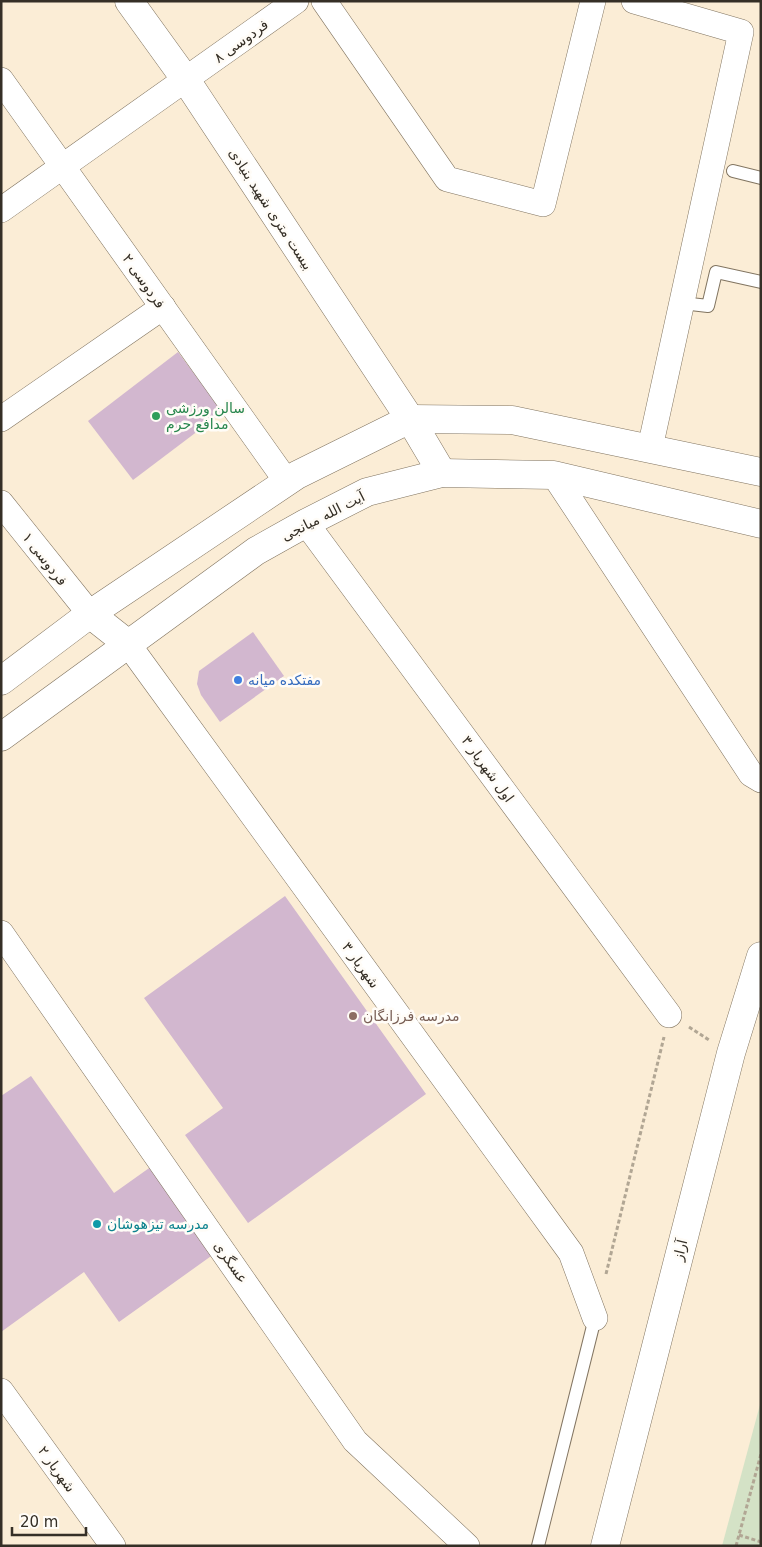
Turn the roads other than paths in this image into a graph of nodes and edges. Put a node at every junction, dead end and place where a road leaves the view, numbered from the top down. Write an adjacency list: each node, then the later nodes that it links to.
1 (129, 1): 7 (main road, بیست متری شهید بنیادی)
2 (296, 1): 7 (street, فردوسی ۸)
3 (324, 1): 4 (street)
4 (593, 1)
5 (634, 1): 13 (street)
6 (1, 80): 8 (street, فردوسی ۲)
7 (186, 80): 8 (street, فردوسی ۸); 15 (main road, بیست متری شهید بنیادی)
8 (63, 165): 11 (street, فردوسی ۸); 14 (street, فردوسی ۲)
9 (733, 171): 10 (lane)
10 (761, 178)
11 (1, 210)
12 (761, 282): 13 (lane)
13 (682, 303): 17 (street)
14 (163, 307): 16 (street); 21 (street, فردوسی ۲)
15 (410, 418): 17 (main road); 19 (main road, بیست متری شهید بنیادی); 21 (main road)
16 (1, 419)
17 (650, 448): 18 (main road)
18 (761, 472)
19 (442, 473): 20 (main road, آیت الله میانجی); 23 (main road, آیت الله میانجی)
20 (554, 475): 24 (main road, آیت الله میانجی); 29 (street)
21 (287, 482): 25 (main road)
22 (1, 503): 25 (street, فردوسی ۱)
23 (306, 523): 26 (main road, آیت الله میانجی); 32 (street, اول شهریار ۳)
24 (761, 524)
25 (90, 614): 26 (main road); 27 (main road)
26 (128, 644): 28 (main road, آیت الله میانجی); 33 (street, شهریار ۳)
27 (1, 681)
28 (1, 738)
29 (761, 780)
30 (1, 933): 36 (street, عسگری)
31 (761, 956): 38 (main road, آراز)
32 (670, 1015)
33 (595, 1318): 37 (lane)
34 (1, 1391): 35 (street, شهریار ۲)
35 (113, 1546)
36 (468, 1546)
37 (538, 1546)
38 (605, 1546)

